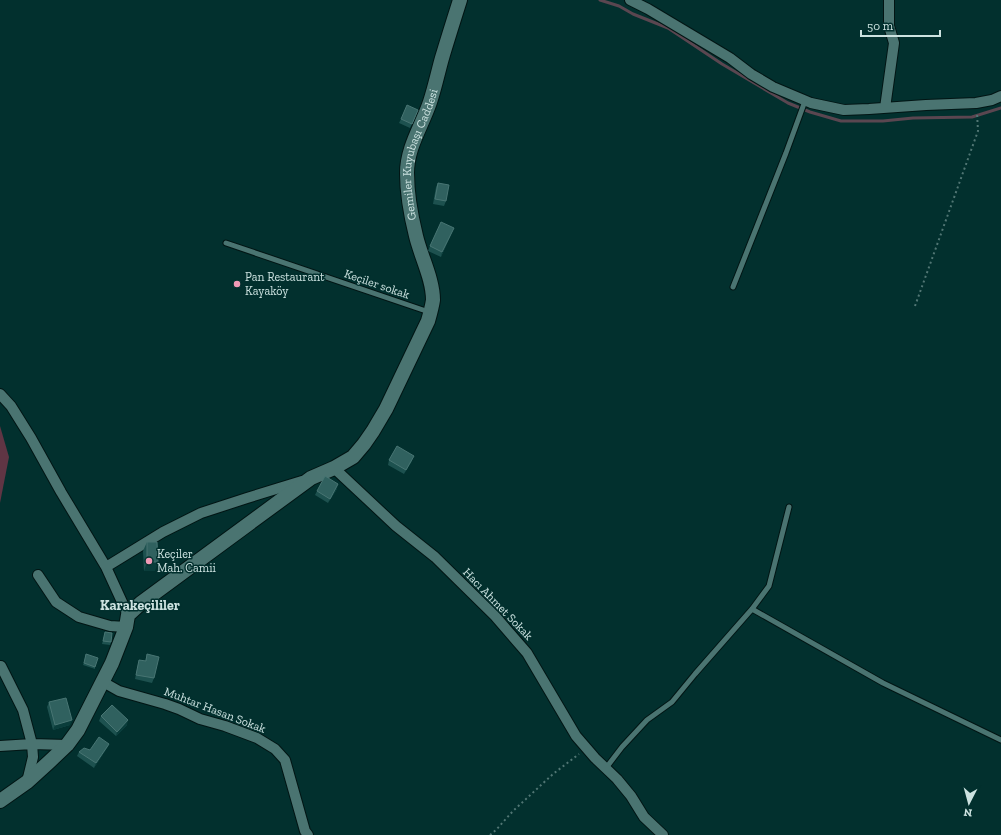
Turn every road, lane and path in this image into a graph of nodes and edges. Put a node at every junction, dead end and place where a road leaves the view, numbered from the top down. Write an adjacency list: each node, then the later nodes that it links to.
1 (460, 0): 11 (street, Gemiler Kuyubaşı Caddesi)
2 (630, 0): 5 (street)
3 (889, 0): 6 (street)
4 (1001, 96): 6 (street)
5 (805, 101): 6 (street); 9 (lane)
6 (885, 108)
7 (976, 108): 10 (path)
8 (226, 243): 11 (lane, Keçiler sokak)
9 (733, 287)
10 (915, 306)
11 (430, 313): 13 (street, Gemiler Kuyubaşı Caddesi)
12 (0, 394): 16 (street)
13 (334, 468): 14 (street); 26 (street, Hacı Ahmet Sokak)
14 (312, 478): 16 (street); 19 (street)
15 (789, 507): 18 (lane)
16 (106, 567): 19 (street)
17 (38, 575): 19 (street)
18 (752, 609): 22 (lane); 27 (lane)
19 (127, 621): 21 (street)
20 (1, 666): 23 (street)
21 (103, 682): 24 (street); 30 (street, Muhtar Hasan Sokak)
22 (1001, 740)
23 (32, 744): 24 (street); 25 (street); 28 (street)
24 (67, 745): 28 (street)
25 (0, 746)
26 (587, 748): 27 (street, Hacı Ahmet Sokak); 31 (path)
27 (606, 768): 32 (street, Hacı Ahmet Sokak)
28 (27, 782): 29 (street)
29 (0, 801)
30 (308, 835)
31 (490, 835)
32 (663, 835)

